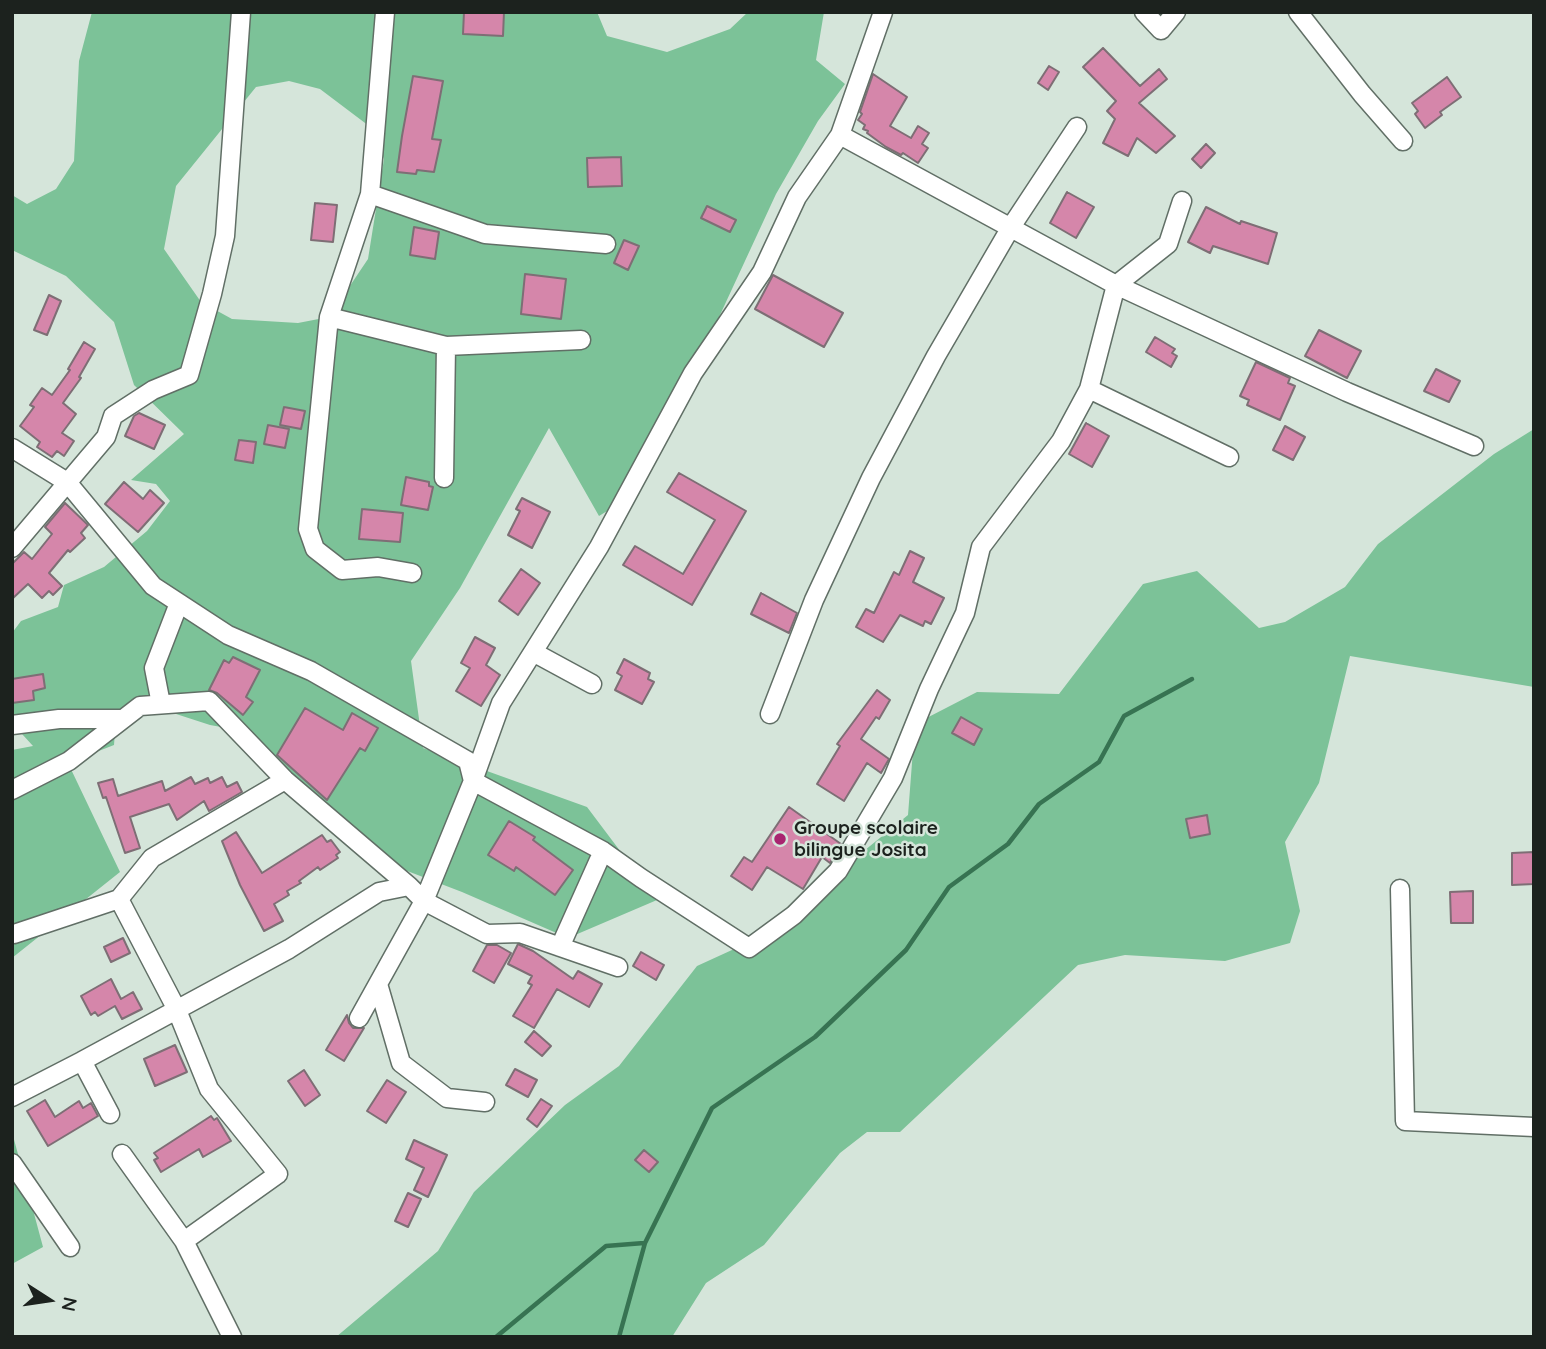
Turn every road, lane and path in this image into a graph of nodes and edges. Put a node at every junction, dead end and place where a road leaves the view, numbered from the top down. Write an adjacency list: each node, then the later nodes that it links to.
1 (241, 12): 23 (street)
2 (385, 12): 10 (street)
3 (883, 12): 8 (street)
4 (1144, 12): 5 (street)
5 (1176, 12)
6 (1298, 12): 9 (street)
7 (1077, 127): 12 (street)
8 (840, 135): 12 (street); 27 (street)
9 (1403, 141)
10 (370, 194): 13 (street); 15 (street)
11 (1182, 201): 14 (street)
12 (1011, 227): 14 (street); 30 (street)
13 (606, 244)
14 (1116, 285): 18 (street); 19 (street)
15 (329, 317): 17 (street); 25 (street)
16 (581, 340): 17 (street)
17 (446, 346): 22 (street)
18 (1089, 389): 21 (street); 36 (street)
19 (1474, 446)
20 (12, 448): 23 (street)
21 (1229, 457)
22 (444, 478)
23 (67, 482): 24 (street); 26 (street)
24 (12, 548)
25 (412, 573)
26 (180, 603): 29 (street); 34 (street)
27 (533, 652): 28 (street); 34 (street)
28 (592, 684)
29 (161, 704): 31 (street); 33 (street)
30 (770, 714)
31 (123, 719): 32 (street); 35 (street)
32 (12, 725)
33 (285, 780): 37 (street); 39 (street)
34 (473, 781): 36 (street); 40 (street)
35 (12, 790)
36 (603, 851): 42 (street)
37 (409, 887): 40 (street); 45 (street)
38 (1400, 889): 51 (street)
39 (119, 898): 41 (street); 45 (street)
40 (424, 901): 42 (street); 44 (street)
41 (13, 933)
42 (560, 947): 43 (street)
43 (618, 967)
44 (378, 984): 46 (street); 49 (street)
45 (176, 1008): 47 (street); 54 (street)
46 (359, 1017)
47 (82, 1061): 48 (street); 50 (street)
48 (12, 1097)
49 (485, 1102)
50 (110, 1114)
51 (1534, 1127)
52 (122, 1154): 54 (street)
53 (12, 1163): 55 (street)
54 (184, 1241): 56 (street)
55 (70, 1247)
56 (232, 1337)

